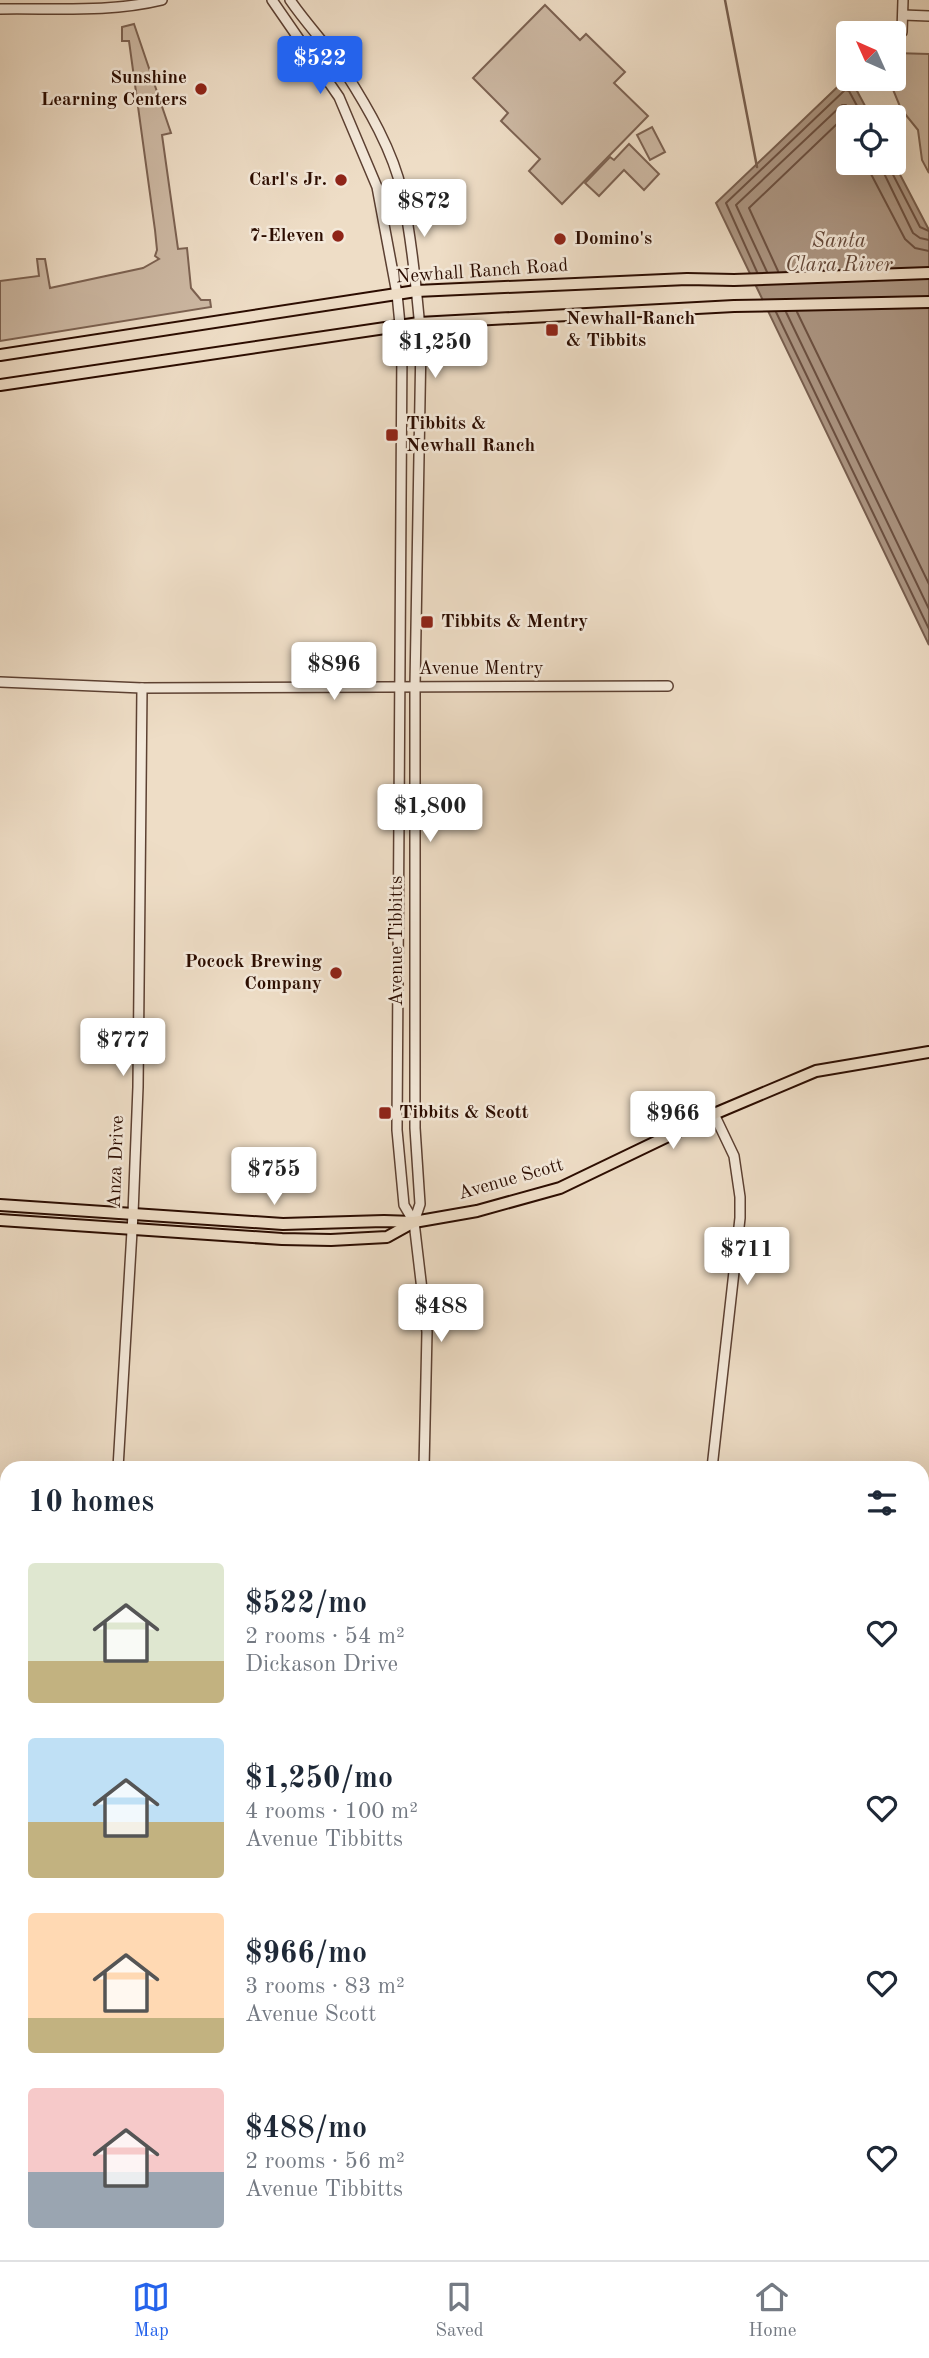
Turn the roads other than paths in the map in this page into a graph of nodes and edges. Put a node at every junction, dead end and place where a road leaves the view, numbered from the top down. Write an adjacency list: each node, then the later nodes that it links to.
1 (162, 0): 5 (street)
2 (272, 0): 11 (street, Avenue Tibbitts)
3 (290, 0): 10 (street, Avenue Tibbitts)
4 (904, 0): 6 (street)
5 (0, 9)
6 (903, 15): 7 (street); 8 (street)
7 (929, 16)
8 (903, 21)
9 (929, 273): 10 (main road, Newhall Ranch Road)
10 (416, 290): 11 (main road, Newhall Ranch Road); 13 (street, Avenue Tibbitts)
11 (397, 294): 14 (street, Avenue Tibbitts); 15 (main road, Newhall Ranch Road)
12 (929, 302): 13 (main road)
13 (419, 323): 14 (main road); 19 (street, Avenue Tibbitts)
14 (400, 325): 16 (main road); 18 (street, Avenue Tibbitts)
15 (0, 355)
16 (0, 385)
17 (0, 682): 21 (street, Avenue Mentry)
18 (400, 686): 19 (street, Avenue Mentry); 21 (street, Avenue Mentry); 27 (street, Avenue Tibbitts)
19 (415, 686): 20 (street, Avenue Mentry); 27 (street, Avenue Tibbitts)
20 (668, 686)
21 (142, 688): 25 (street, Anza Drive)
22 (929, 1052): 23 (main road, Avenue Scott)
23 (715, 1114): 27 (main road, Avenue Scott); 31 (street)
24 (0, 1205): 25 (main road, Avenue Scott)
25 (133, 1213): 27 (main road, Avenue Scott); 28 (street, Anza Drive)
26 (0, 1220): 28 (main road, Avenue Scott)
27 (414, 1223): 28 (main road, Avenue Scott); 30 (street, Avenue Tibbitts)
28 (132, 1229): 29 (street, Anza Drive)
29 (118, 1461)
30 (424, 1461)
31 (713, 1461)

